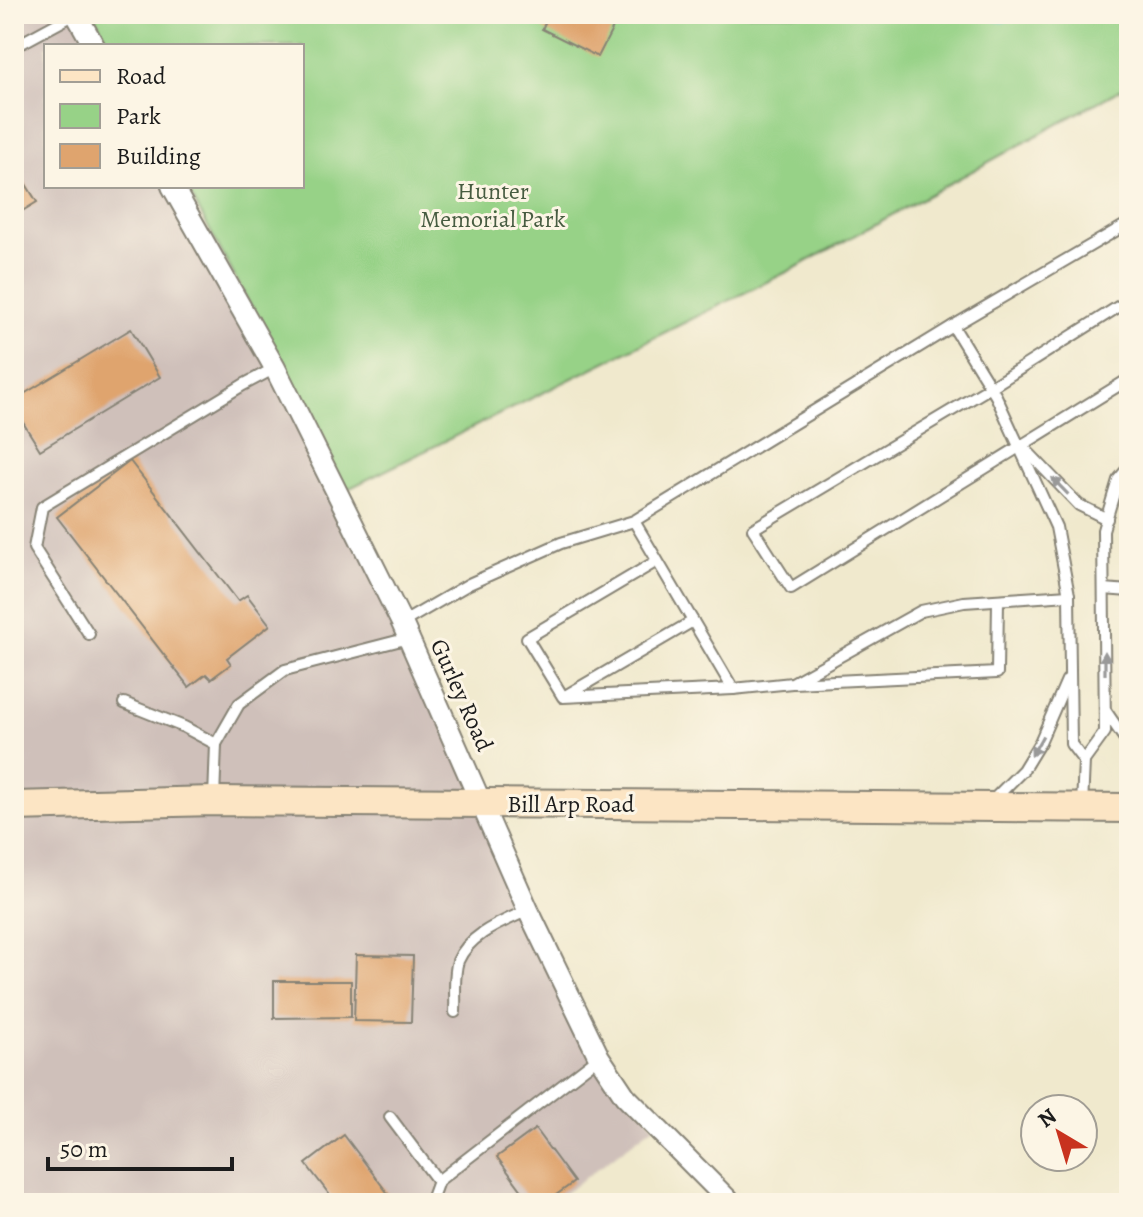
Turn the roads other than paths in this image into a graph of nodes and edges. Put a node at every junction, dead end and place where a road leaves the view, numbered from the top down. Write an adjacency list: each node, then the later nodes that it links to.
1 (76, 14): 2 (street); 3 (lane)
2 (93, 44)
3 (14, 47)
4 (173, 188): 8 (street, Gurley Road)
5 (1129, 223): 7 (lane)
6 (1129, 300): 10 (lane)
7 (953, 326): 10 (lane); 14 (lane)
8 (275, 368): 21 (street, Gurley Road); 22 (lane)
9 (1129, 379): 11 (lane)
10 (991, 387): 11 (lane); 11 (lane)
11 (1020, 444): 13 (lane, one-way to 11); 18 (lane)
12 (1129, 467): 13 (lane)
13 (1107, 519): 16 (lane)
14 (634, 521): 15 (lane); 21 (lane)
15 (657, 561): 20 (lane); 26 (lane)
16 (1104, 589): 17 (lane); 28 (lane, one-way to 16)
17 (1129, 591)
18 (1069, 595): 19 (lane); 23 (lane)
19 (998, 600): 24 (lane); 24 (lane)
20 (693, 621): 25 (lane); 26 (lane)
21 (405, 630): 29 (lane); 33 (street, Gurley Road)
22 (89, 634)
23 (1070, 675): 31 (lane); 35 (lane, one-way to 35)
24 (792, 683): 25 (lane)
25 (733, 689): 26 (lane)
26 (563, 697)
27 (124, 703): 29 (lane)
28 (1105, 710): 30 (lane); 31 (lane)
29 (216, 744): 32 (lane)
30 (1129, 745)
31 (1084, 761): 36 (lane)
32 (214, 801): 33 (main road, Bill Arp Road); 34 (main road, Bill Arp Road)
33 (481, 803): 35 (main road, Bill Arp Road); 38 (street, Gurley Road)
34 (14, 806)
35 (985, 807): 36 (main road, Bill Arp Road)
36 (1081, 808): 37 (main road, Bill Arp Road)
37 (1129, 808)
38 (528, 910): 39 (lane); 40 (street, Gurley Road)
39 (455, 1012)
40 (599, 1057): 42 (lane); 44 (street, Gurley Road)
41 (390, 1117): 42 (lane)
42 (438, 1181): 43 (lane)
43 (430, 1203)
44 (731, 1203)

